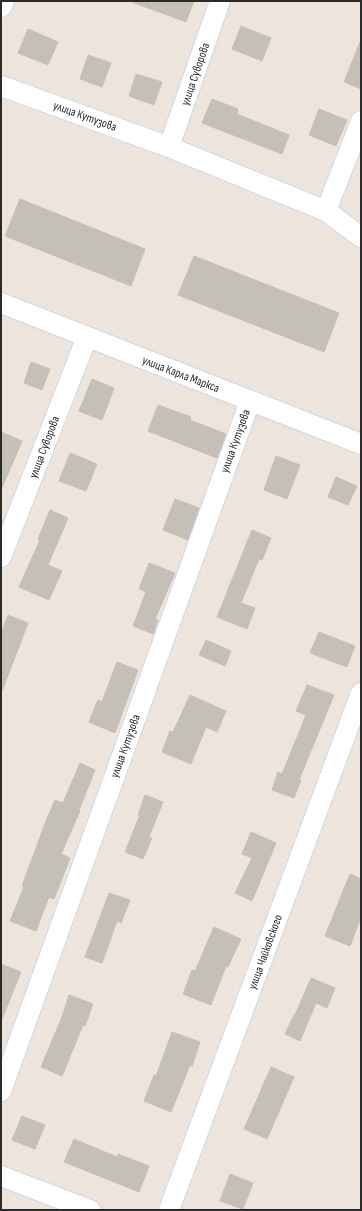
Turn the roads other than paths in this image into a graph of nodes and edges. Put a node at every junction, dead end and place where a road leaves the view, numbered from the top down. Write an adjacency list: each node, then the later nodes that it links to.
1 (4, 1): 3 (street)
2 (220, 1): 6 (street, улица Суворова)
3 (1, 7)
4 (1, 86): 6 (street, улица Кутузова)
5 (361, 121): 7 (street)
6 (169, 147): 7 (street, улица Кутузова)
7 (326, 211): 8 (street, улица Кутузова)
8 (361, 237)
9 (1, 303): 10 (street, улица Карла Маркса)
10 (87, 337): 11 (street, улица Карла Маркса); 13 (street, улица Суворова)
11 (250, 401): 12 (street, улица Карла Маркса); 15 (street, улица Кутузова)
12 (361, 444)
13 (1, 557)
14 (361, 693): 18 (street, улица Чайковского)
15 (1, 1091)
16 (1, 1176): 17 (street)
17 (90, 1210)
18 (169, 1210)

